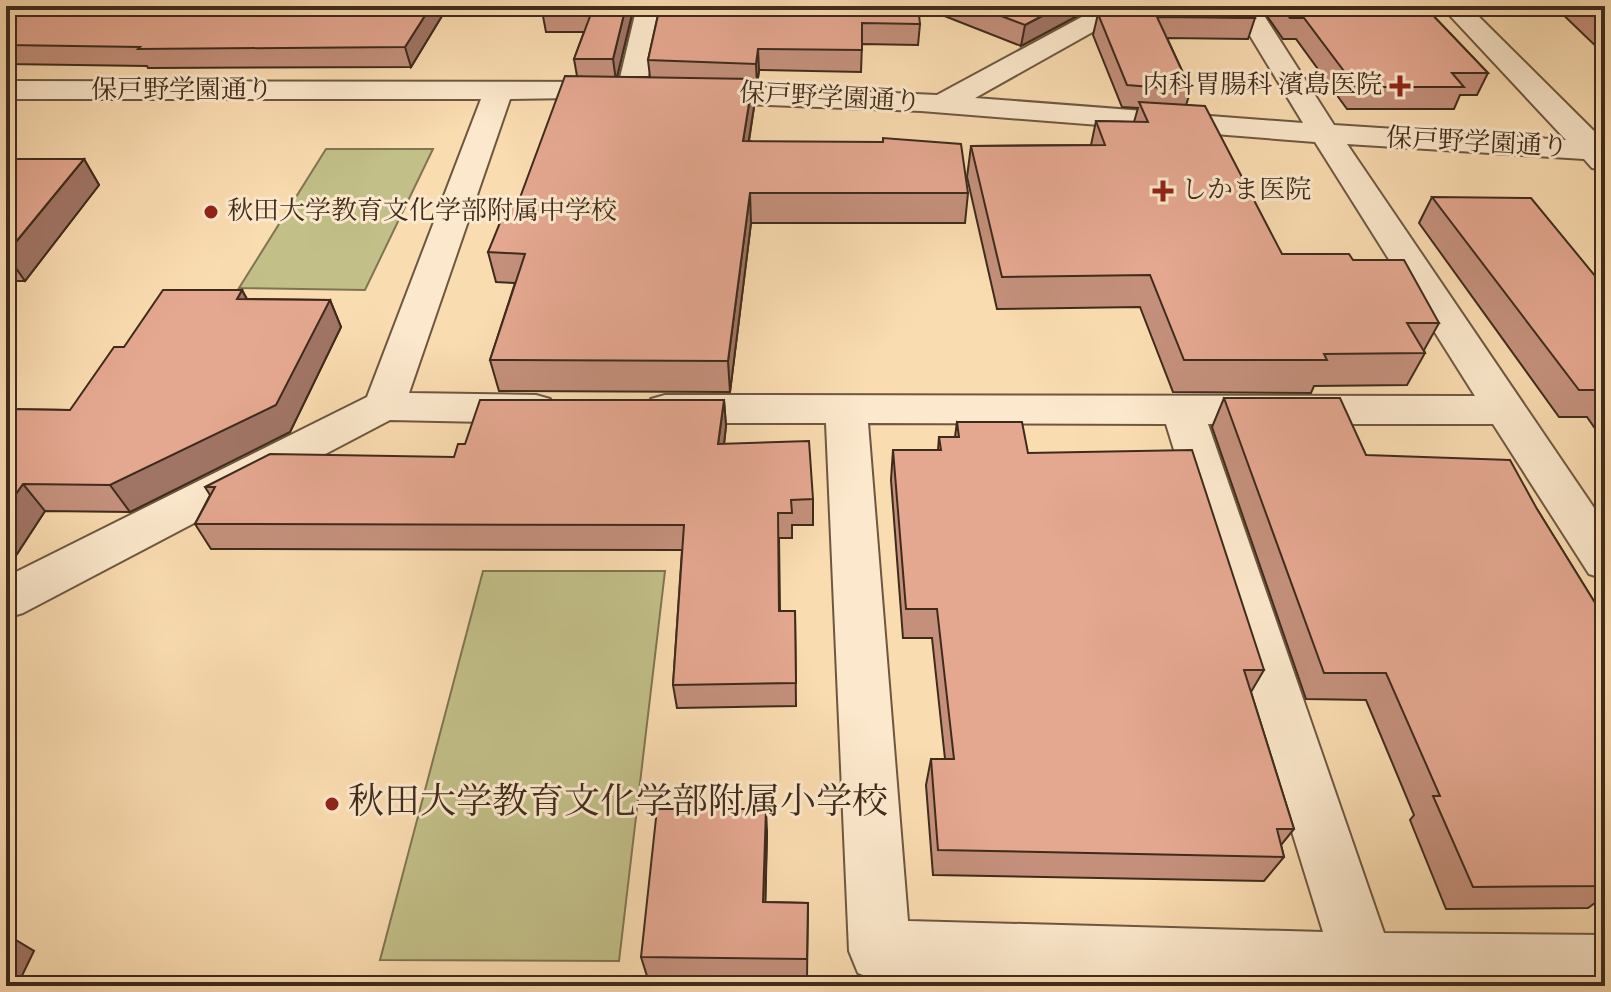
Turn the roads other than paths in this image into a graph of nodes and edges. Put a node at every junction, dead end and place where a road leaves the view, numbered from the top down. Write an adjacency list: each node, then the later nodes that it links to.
1 (650, 6): 6 (street)
2 (1121, 6): 8 (street)
3 (1245, 6): 9 (street)
4 (1454, 6): 10 (street)
5 (6, 90): 7 (street, 保戸野学園通り)
6 (631, 91): 7 (street, 保戸野学園通り); 8 (street, 保戸野学園通り)
7 (498, 93): 11 (street)
8 (941, 105): 9 (street, 保戸野学園通り)
9 (1327, 135): 10 (street, 保戸野学園通り); 15 (street)
10 (1601, 155)
11 (384, 406): 12 (street); 18 (street)
12 (567, 409)
13 (629, 409): 14 (street)
14 (846, 409): 16 (street); 20 (street)
15 (1507, 410): 16 (street); 17 (street)
16 (1183, 412): 20 (street)
17 (1605, 561)
18 (6, 599)
19 (1605, 966): 20 (street)
20 (1365, 975)

